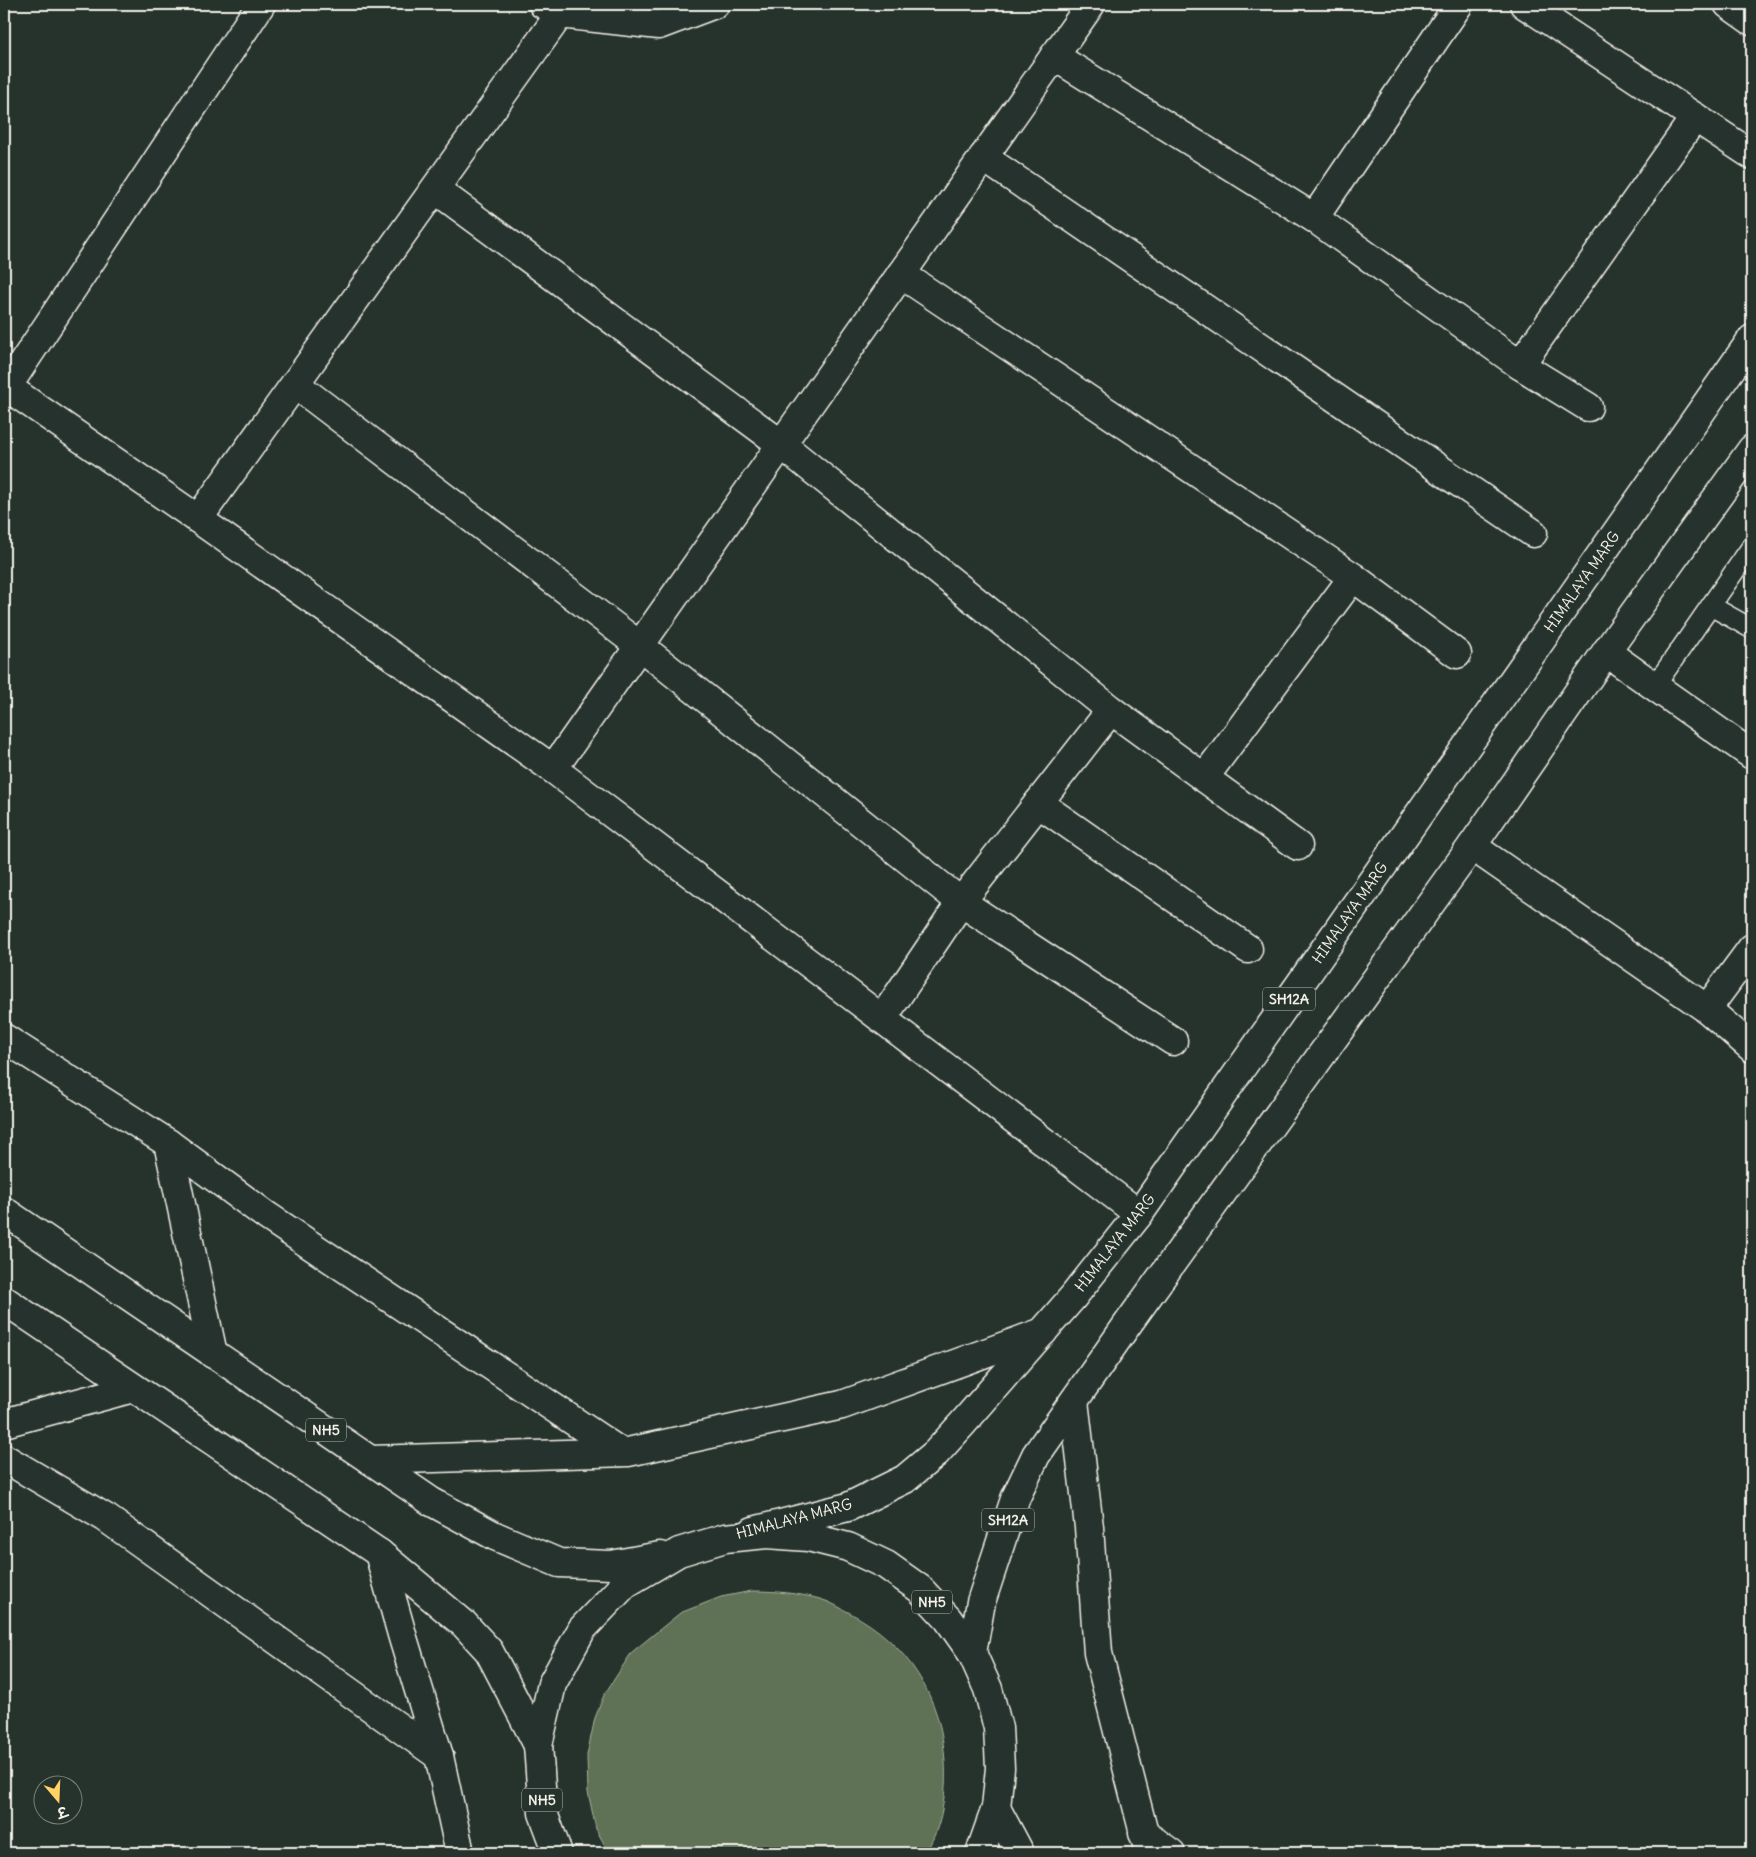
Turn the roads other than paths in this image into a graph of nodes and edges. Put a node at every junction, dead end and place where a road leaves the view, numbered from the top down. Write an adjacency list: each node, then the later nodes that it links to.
1 (261, 4): 19 (main road)
2 (715, 4): 7 (main road)
3 (1091, 4): 9 (main road)
4 (1459, 4): 14 (main road)
5 (1524, 4): 10 (main road)
6 (1728, 4): 8 (main road)
7 (552, 9): 13 (main road)
8 (1752, 21)
9 (1054, 56): 12 (main road); 14 (main road)
10 (1695, 117): 11 (main road); 17 (main road)
11 (1752, 155)
12 (983, 157): 15 (main road); 24 (main road)
13 (435, 189): 18 (main road); 21 (main road)
14 (1314, 218): 17 (main road)
15 (901, 274): 21 (main road); 26 (main road)
16 (1752, 339): 50 (main road, HIMALAYA MARG / SH12A)
17 (1520, 365): 20 (main road)
18 (295, 384): 23 (main road); 29 (main road)
19 (5, 386): 23 (main road)
20 (1588, 407)
21 (782, 444): 29 (main road); 33 (main road)
22 (1752, 449): 30 (main road, SH12A)
23 (198, 519): 35 (main road)
24 (1533, 533)
25 (1752, 546): 27 (lane)
26 (1353, 577): 31 (main road); 36 (main road)
27 (1711, 606): 28 (lane); 32 (lane)
28 (1752, 629)
29 (640, 646): 35 (main road); 40 (main road)
30 (1606, 652): 32 (main road); 39 (main road, SH12A)
31 (1457, 654)
32 (1654, 686): 34 (main road)
33 (1111, 710): 36 (main road); 37 (main road)
34 (1752, 755)
35 (553, 769): 44 (main road)
36 (1204, 778): 38 (main road)
37 (1038, 803): 40 (main road); 42 (main road)
38 (1298, 846)
39 (1472, 846): 43 (main road); 55 (main road, SH12A)
40 (961, 902): 44 (main road); 46 (main road)
41 (1752, 948): 43 (main road)
42 (1248, 949)
43 (1706, 1009): 47 (main road)
44 (882, 1019): 50 (main road)
45 (4, 1038): 48 (main road)
46 (1173, 1041)
47 (1752, 1048)
48 (168, 1143): 53 (main road); 57 (main road)
49 (4, 1211): 53 (main road, NH5)
50 (1139, 1214): 52 (main road, HIMALAYA MARG / SH12A)
51 (4, 1300): 54 (main road, NH5)
52 (1043, 1332): 57 (main road); 60 (main road, HIMALAYA MARG / SH12A)
53 (213, 1354): 59 (main road, NH5)
54 (133, 1388): 56 (main road); 62 (main road, NH5)
55 (1074, 1401): 63 (main road, SH12A); 67 (main road)
56 (4, 1423)
57 (620, 1452): 59 (main road)
58 (4, 1458): 65 (main road)
59 (370, 1460): 61 (main road, NH5)
60 (725, 1538): 61 (main road, NH5); 63 (main road, NH5)
61 (679, 1552): 64 (main road, NH5)
62 (379, 1553): 64 (main road, NH5); 65 (main road)
63 (972, 1653): 66 (main road, NH5)
64 (538, 1745): 69 (main road, NH5)
65 (439, 1756): 68 (main road)
66 (996, 1808): 70 (main road, NH5); 71 (main road)
67 (1146, 1843): 72 (main road)
68 (460, 1853)
69 (558, 1853)
70 (980, 1853)
71 (1020, 1853)
72 (1171, 1853)

